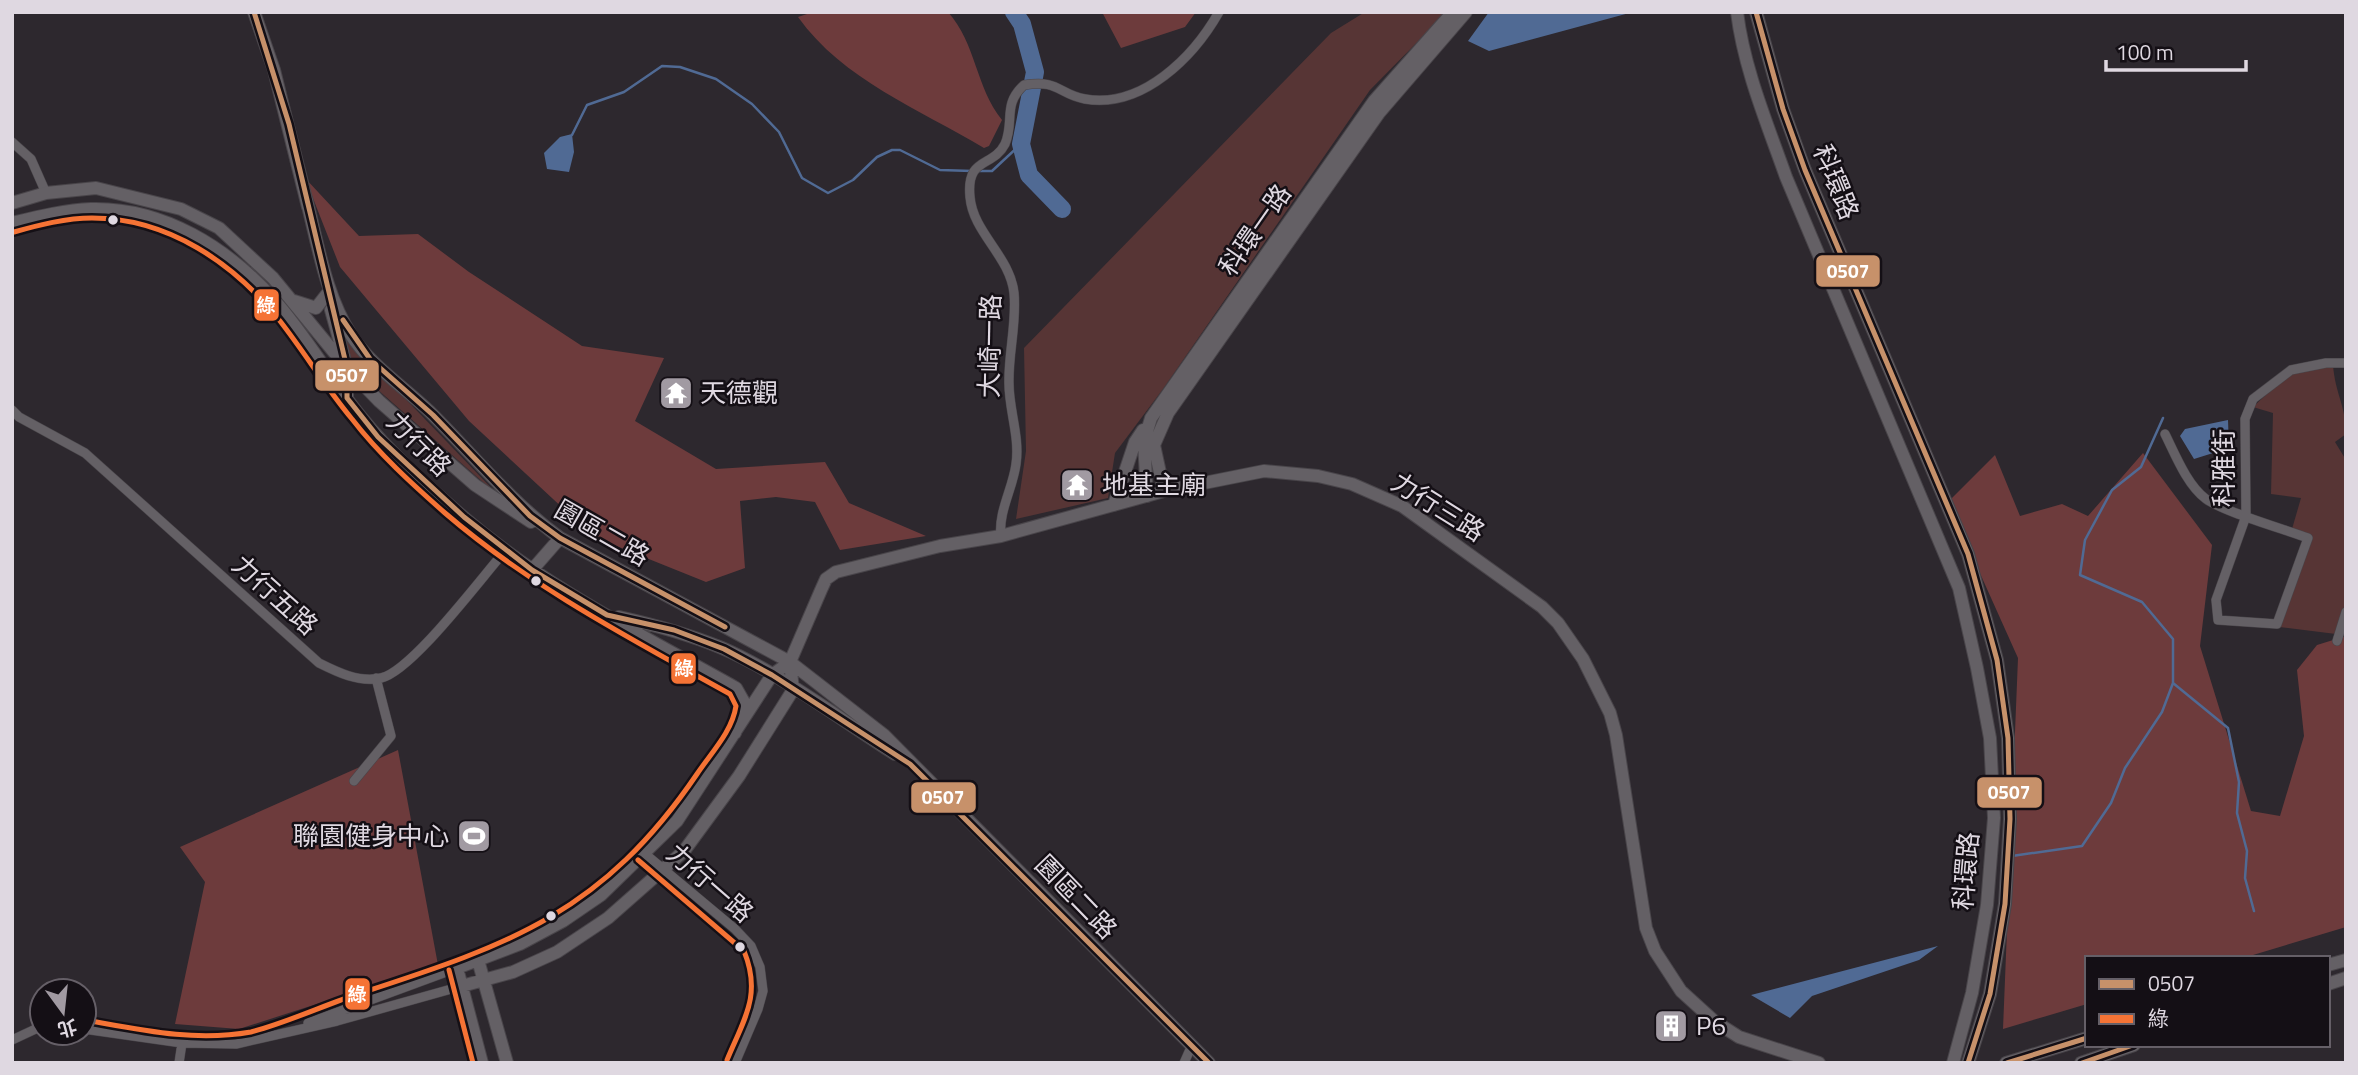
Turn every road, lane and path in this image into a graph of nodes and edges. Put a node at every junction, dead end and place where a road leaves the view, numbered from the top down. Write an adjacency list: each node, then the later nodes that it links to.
1 (254, 12): 9 (street, 園區二路)
2 (1219, 12): 24 (street, 大崎一路)
3 (1453, 12): 18 (street, 科環一路)
4 (1466, 12): 20 (street, 科環一路)
5 (1737, 12): 60 (street, 科環路)
6 (1756, 12): 52 (street, 科環路)
7 (12, 142): 8 (street)
8 (46, 193): 10 (street, 力行路); 13 (street, 力行路)
9 (306, 198): 12 (street, 園區二路); 25 (street, 園區二路)
10 (12, 203)
11 (12, 223): 16 (street, 力行路)
12 (327, 294): 13 (street); 15 (street, 園區二路)
13 (294, 301): 15 (street, 力行路)
14 (2346, 363): 23 (street, 科雅街)
15 (347, 368): 16 (street, 園區二路); 25 (street, 力行路)
16 (347, 398): 26 (street, 力行路)
17 (12, 410): 33 (street, 力行五路)
18 (1147, 424): 21 (street, 科環一路); 22 (street)
19 (2165, 434): 23 (street)
20 (1164, 491): 21 (street, 力行三路); 59 (street, 力行三路)
21 (1147, 496): 22 (street, 力行三路)
22 (1114, 505): 24 (street, 力行三路)
23 (2246, 516): 23 (street, 科雅街)
24 (1001, 536): 31 (street, 力行三路)
25 (560, 538): 27 (street); 31 (street, 園區二路)
26 (505, 551): 27 (street, 力行路); 33 (street)
27 (532, 570): 29 (street, 力行路)
28 (2346, 612): 30 (street)
29 (607, 615): 32 (street, 園區二路); 35 (street, 力行路)
30 (2336, 641)
31 (790, 662): 32 (street); 34 (street, 力行三路); 36 (street, 園區二路)
32 (772, 675): 34 (street, 園區二路); 35 (street)
33 (376, 678): 37 (street)
34 (793, 690): 36 (street, 園區二路); 39 (street)
35 (735, 733): 38 (street)
36 (911, 764): 50 (street, 園區二路)
37 (354, 781)
38 (644, 853): 39 (street, 力行一路); 40 (street)
39 (664, 871): 42 (street); 56 (street, 力行一路)
40 (478, 960): 41 (street); 42 (street)
41 (457, 968): 43 (street); 44 (street)
42 (486, 980): 43 (street); 55 (street)
43 (462, 986): 44 (street); 54 (street)
44 (295, 1030): 49 (street)
45 (28, 1031): 48 (street)
46 (98, 1031): 49 (street)
47 (2085, 1039): 61 (street)
48 (12, 1040)
49 (182, 1043): 53 (street)
50 (1192, 1045): 57 (street); 58 (street, 園區二路)
51 (2128, 1047): 62 (street)
52 (1970, 1059)
53 (180, 1063)
54 (482, 1063)
55 (508, 1063)
56 (735, 1063)
57 (1184, 1063)
58 (1209, 1063)
59 (1819, 1063)
60 (1953, 1063)
61 (2006, 1063)
62 (2081, 1063)

